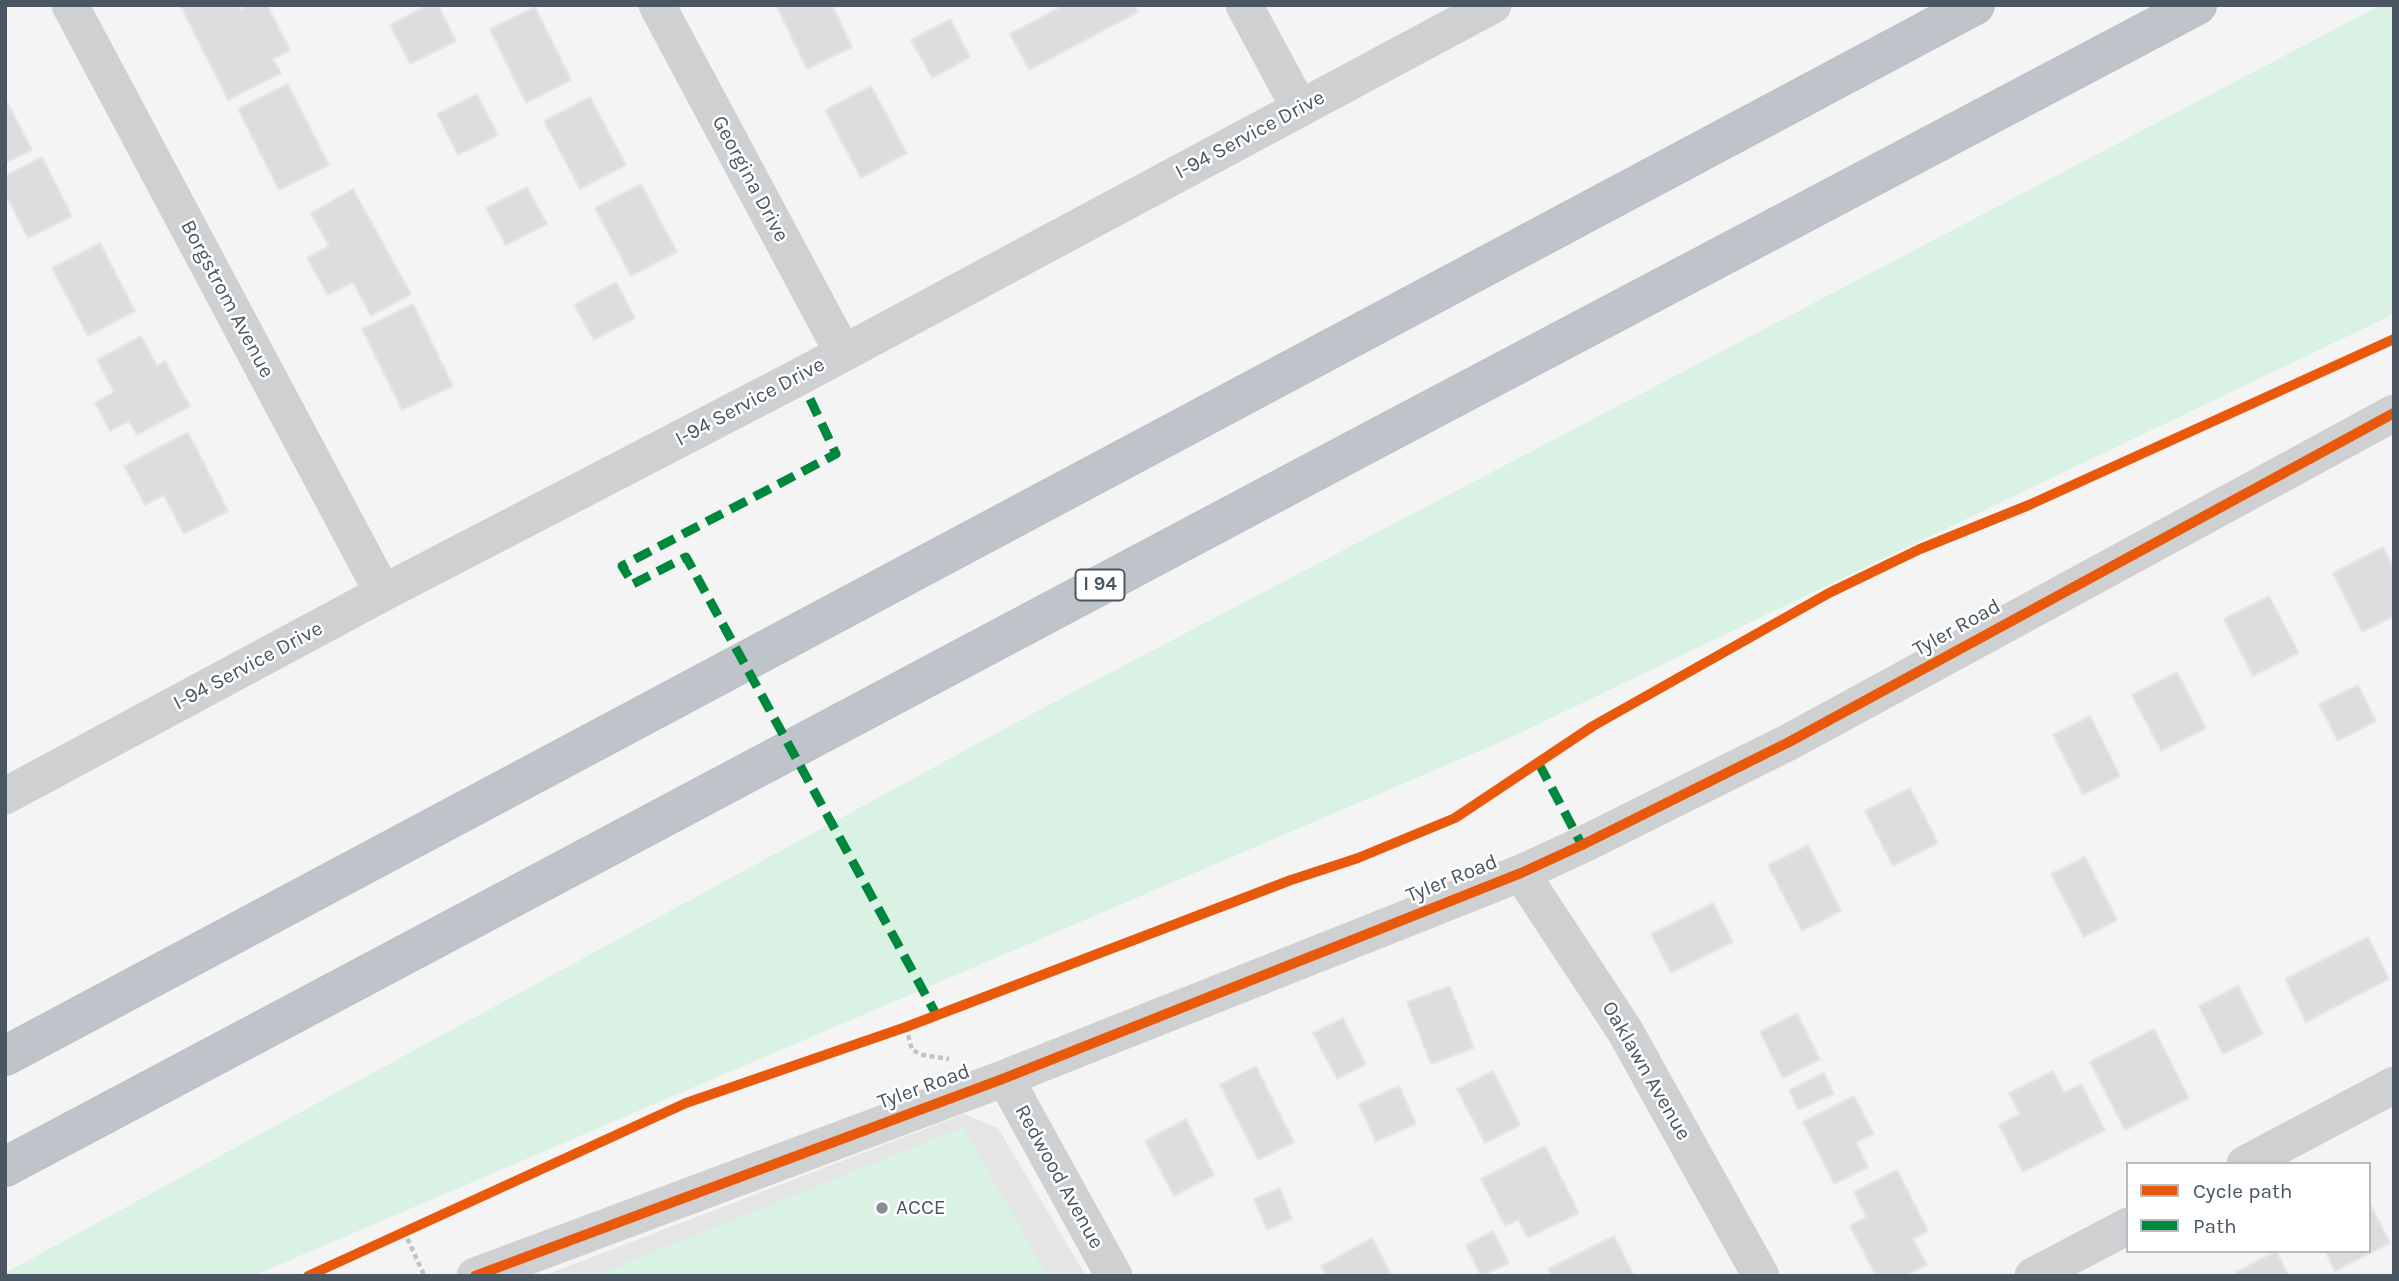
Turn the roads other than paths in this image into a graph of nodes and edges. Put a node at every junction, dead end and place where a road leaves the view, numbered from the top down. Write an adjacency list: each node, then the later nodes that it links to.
1 (70, 5): 10 (street, Borgstrom Avenue)
2 (657, 5): 8 (street, Georgina Drive)
3 (1244, 5): 7 (street)
4 (1493, 5): 7 (street, I-94 Service Drive)
5 (1975, 5): 13 (highway)
6 (2197, 5): 17 (highway, I 94)
7 (1300, 109): 8 (street, I-94 Service Drive)
8 (843, 353): 10 (street, I-94 Service Drive)
9 (2394, 413): 12 (street, Tyler Road)
10 (383, 593): 11 (street, I-94 Service Drive)
11 (5, 796)
12 (1521, 873): 14 (street, Tyler Road); 21 (street, Oaklawn Avenue)
13 (5, 1056)
14 (1005, 1078): 19 (street, Tyler Road); 20 (street, Redwood Avenue)
15 (2394, 1085): 16 (street)
16 (2249, 1162)
17 (5, 1167)
18 (2126, 1227): 22 (street)
19 (479, 1275)
20 (1114, 1276)
21 (1761, 1276)
22 (2034, 1276)

